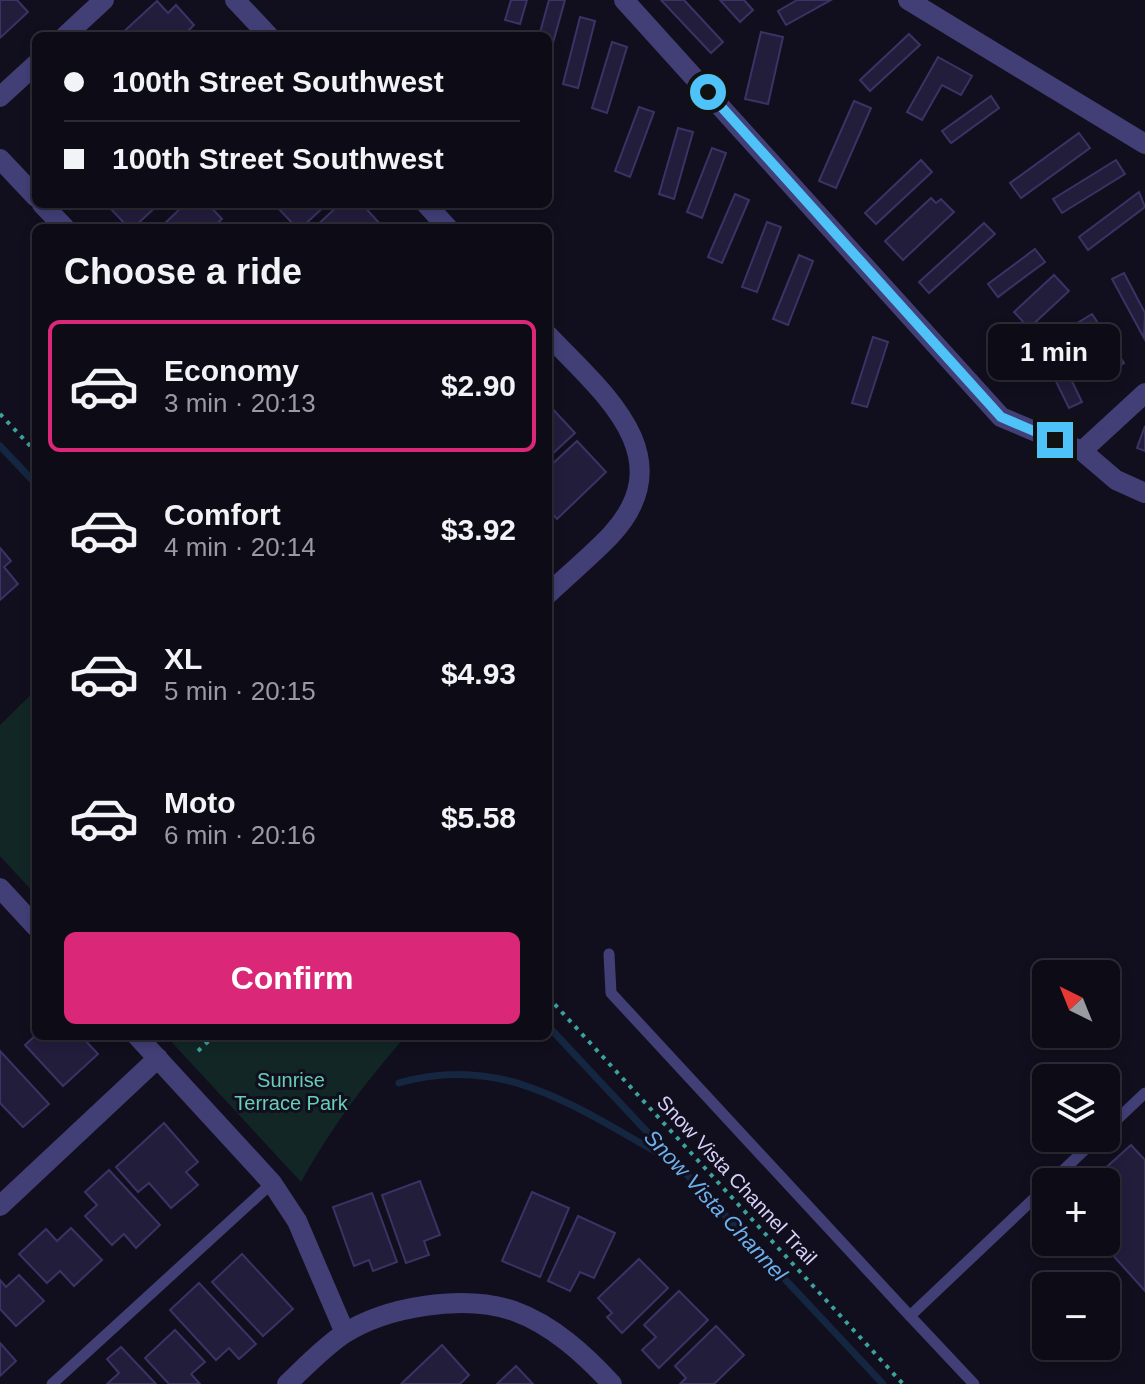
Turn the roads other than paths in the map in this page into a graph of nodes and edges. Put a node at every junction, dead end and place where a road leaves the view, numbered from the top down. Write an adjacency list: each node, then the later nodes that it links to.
1 (104, 0): 7 (street)
2 (235, 0): 8 (street)
3 (624, 0): 20 (street)
4 (908, 0): 6 (street)
5 (949, 0): 6 (street)
6 (939, 19): 11 (street)
7 (69, 32)
8 (265, 32)
9 (32, 68): 10 (street)
10 (0, 97)
11 (1145, 144)
12 (0, 159): 13 (street)
13 (32, 193)
14 (46, 208): 16 (street)
15 (430, 208): 17 (street)
16 (61, 224)
17 (444, 224)
18 (552, 339): 22 (street)
19 (1145, 393): 20 (street)
20 (1082, 451): 21 (street)
21 (1145, 493)
22 (552, 590)
23 (0, 888): 24 (street)
24 (32, 923)
25 (609, 954): 35 (lane)
26 (141, 1040): 27 (street)
27 (158, 1058): 32 (street); 34 (street)
28 (1145, 1093): 29 (lane)
29 (1120, 1117)
30 (1082, 1152): 31 (lane)
31 (1066, 1168)
32 (272, 1183): 36 (street); 37 (lane)
33 (1032, 1200): 35 (lane)
34 (0, 1206)
35 (910, 1316): 40 (lane)
36 (345, 1333): 38 (street); 39 (street)
37 (52, 1384)
38 (287, 1384)
39 (612, 1384)
40 (974, 1384)

